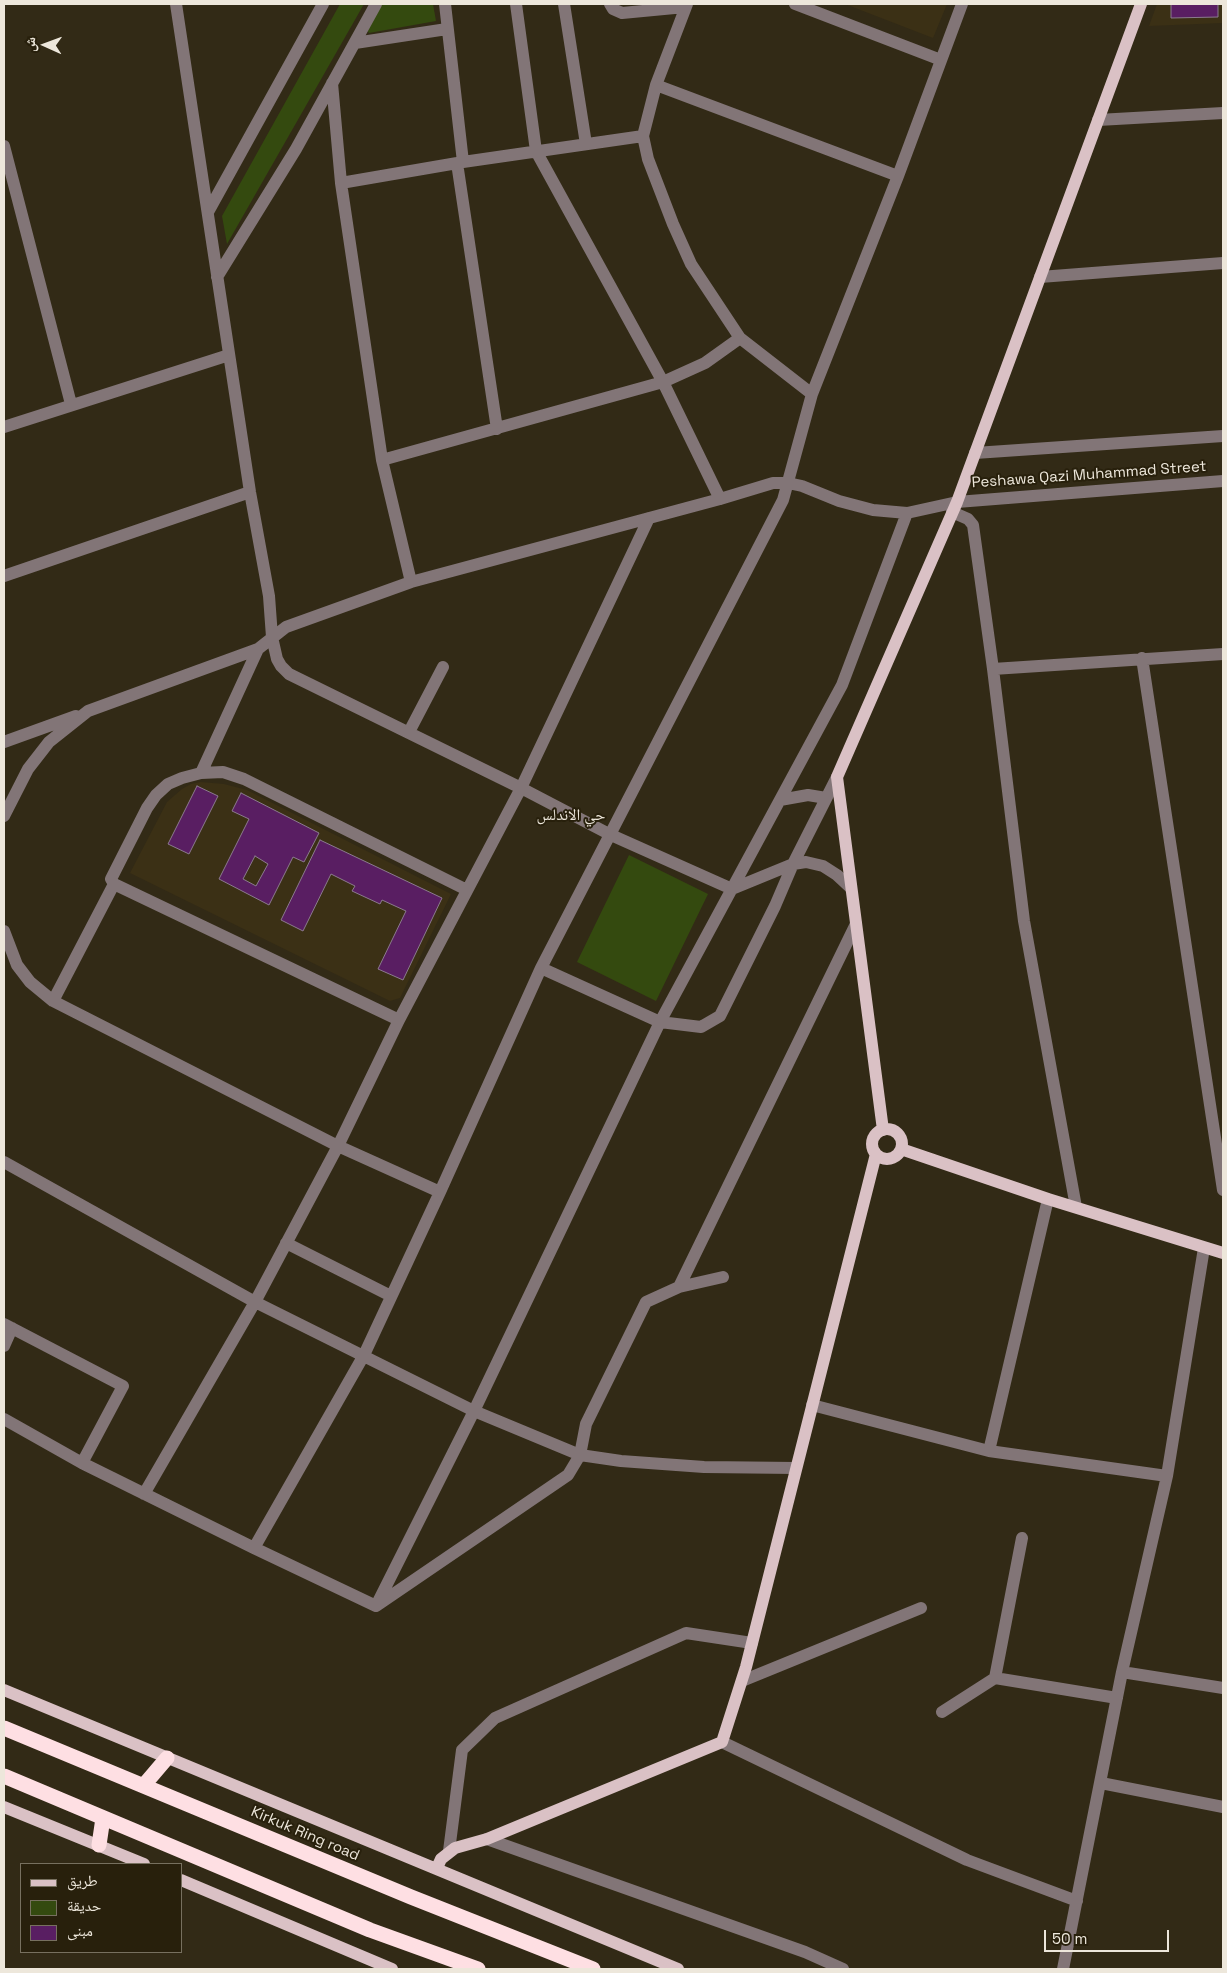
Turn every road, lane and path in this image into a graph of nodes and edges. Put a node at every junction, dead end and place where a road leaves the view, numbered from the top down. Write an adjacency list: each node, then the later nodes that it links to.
1 (176, 4): 26 (street)
2 (376, 4): 13 (street)
3 (445, 4): 12 (street)
4 (516, 4): 22 (street)
5 (564, 4): 20 (street)
6 (610, 4): 11 (street)
7 (795, 4): 14 (street)
8 (962, 4): 14 (street)
9 (1141, 4): 18 (main road)
10 (320, 6): 26 (street)
11 (686, 6): 16 (street)
12 (448, 29): 13 (street); 23 (street)
13 (354, 43): 15 (street)
14 (941, 60): 24 (street)
15 (332, 83): 25 (street); 28 (street)
16 (656, 85): 19 (street); 24 (street)
17 (1223, 113): 18 (street)
18 (1098, 120): 29 (main road)
19 (643, 136): 20 (street); 30 (street)
20 (586, 144): 22 (street)
21 (4, 146): 34 (street)
22 (536, 151): 23 (street); 32 (street)
23 (460, 162): 25 (street); 36 (street)
24 (898, 176): 33 (street)
25 (341, 182): 39 (street)
26 (208, 212): 28 (street)
27 (1223, 263): 29 (street)
28 (218, 277): 31 (street)
29 (1040, 277): 38 (main road)
30 (740, 338): 32 (street); 33 (street)
31 (229, 355): 34 (street); 42 (street)
32 (663, 382): 36 (street); 43 (street)
33 (812, 394): 41 (street)
34 (71, 404): 35 (street)
35 (4, 427)
36 (497, 429): 39 (street)
37 (1223, 436): 38 (street, Peshawa Qazi Muhammad Street)
38 (975, 453): 44 (main road)
39 (382, 460): 48 (street)
40 (1223, 481): 44 (street, Peshawa Qazi Muhammad Street)
41 (788, 482): 43 (street); 45 (street, Peshawa Qazi Muhammad Street); 64 (street)
42 (250, 492): 47 (street); 49 (street)
43 (720, 499): 46 (street)
44 (954, 507): 45 (street, Peshawa Qazi Muhammad Street); 54 (street); 59 (main road)
45 (907, 513): 62 (street)
46 (649, 518): 48 (street); 60 (street)
47 (4, 576)
48 (411, 582): 49 (street)
49 (272, 637): 50 (street); 56 (street)
50 (258, 649): 55 (street); 58 (street)
51 (1223, 654): 52 (street)
52 (1142, 658): 54 (street); 81 (street)
53 (443, 667): 56 (street)
54 (993, 669): 84 (street)
55 (88, 711): 57 (street); 63 (street)
56 (408, 732): 60 (street)
57 (4, 742)
58 (201, 773): 66 (street); 68 (street)
59 (837, 777): 61 (street); 67 (main road)
60 (521, 788): 64 (street); 68 (street)
61 (826, 798): 62 (street); 65 (street)
62 (780, 800): 69 (street)
63 (4, 816)
64 (610, 835): 69 (street); 72 (street)
65 (793, 864): 67 (street); 69 (street); 75 (street)
66 (114, 884): 73 (street); 74 (street)
67 (851, 888): 70 (main road)
68 (467, 890): 74 (street)
69 (732, 890): 75 (street)
70 (856, 924): 76 (main road); 89 (street)
71 (4, 931): 73 (street)
72 (541, 968): 75 (street); 82 (street)
73 (53, 1001): 77 (street)
74 (399, 1020): 77 (street)
75 (660, 1022): 96 (street)
76 (883, 1130): 78 (main road); 79 (main road)
77 (338, 1146): 82 (street); 85 (street)
78 (901, 1149): 79 (main road); 83 (main road)
79 (876, 1154): 95 (main road)
80 (4, 1162): 91 (street)
81 (1223, 1190)
82 (440, 1192): 90 (street)
83 (1048, 1199): 84 (main road); 98 (street)
84 (1076, 1207): 86 (main road)
85 (286, 1243): 90 (street); 91 (street)
86 (1204, 1248): 87 (main road); 102 (street)
87 (1223, 1253)
88 (723, 1277): 89 (street)
89 (679, 1287): 99 (street)
90 (391, 1296): 94 (street)
91 (255, 1302): 94 (street); 103 (street)
92 (8, 1326): 93 (street); 100 (street)
93 (4, 1346)
94 (364, 1355): 96 (street); 105 (street)
95 (812, 1405): 98 (street); 101 (main road)
96 (474, 1411): 99 (street); 106 (street)
97 (4, 1419): 100 (street)
98 (989, 1451): 102 (street)
99 (580, 1455): 101 (street); 106 (street)
100 (82, 1463): 103 (street)
101 (796, 1468): 108 (main road)
102 (1167, 1476): 109 (street)
103 (144, 1494): 105 (street)
104 (1022, 1538): 110 (street)
105 (254, 1548): 106 (street)
106 (376, 1606)
107 (921, 1608): 111 (street)
108 (752, 1643): 111 (main road); 127 (street)
109 (1122, 1672): 112 (street); 114 (street)
110 (995, 1678): 114 (street); 115 (street)
111 (742, 1681): 117 (main road)
112 (1223, 1688)
113 (4, 1690): 118 (main road)
114 (1117, 1698): 120 (street)
115 (942, 1712)
116 (4, 1728): 121 (highway, Kirkuk Ring road)
117 (722, 1742): 125 (main road); 131 (street)
118 (167, 1758): 121 (highway); 129 (main road)
119 (4, 1776): 124 (highway)
120 (1101, 1783): 123 (street); 131 (street)
121 (144, 1785): 134 (highway, Kirkuk Ring road)
122 (4, 1807): 126 (main road)
123 (1223, 1807)
124 (103, 1818): 126 (highway); 133 (highway)
125 (487, 1839): 127 (main road); 136 (street)
126 (99, 1845): 128 (main road)
127 (449, 1851): 129 (main road)
128 (142, 1863)
129 (438, 1868): 135 (main road)
130 (182, 1880): 132 (main road)
131 (1077, 1901): 137 (street)
132 (392, 1969)
133 (478, 1969)
134 (593, 1969)
135 (678, 1969)
136 (843, 1969)
137 (1063, 1969)

